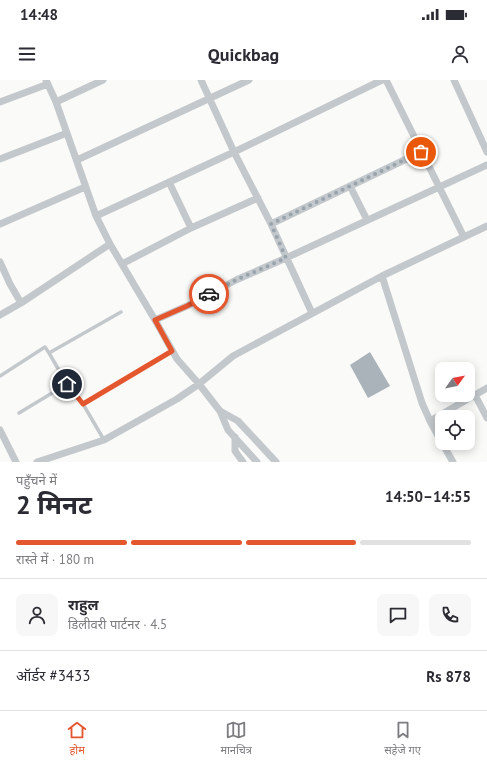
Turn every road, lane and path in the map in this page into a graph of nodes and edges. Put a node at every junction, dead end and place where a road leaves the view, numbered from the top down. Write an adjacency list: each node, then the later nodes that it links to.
1 (103, 80): 10 (street)
2 (201, 80): 8 (street)
3 (249, 80): 8 (street)
4 (382, 80): 12 (street)
5 (386, 80): 13 (street)
6 (454, 80): 14 (street)
7 (47, 82): 9 (street); 10 (street)
8 (210, 98): 12 (street); 16 (street)
9 (0, 102)
10 (56, 102): 11 (street)
11 (67, 133): 15 (street); 16 (street)
12 (234, 152): 18 (street); 22 (street)
13 (421, 152): 19 (street); 20 (street)
14 (487, 152)
15 (0, 159)
16 (77, 160): 21 (street)
17 (487, 164): 20 (street)
18 (169, 182): 23 (street); 28 (street)
19 (350, 186): 24 (street); 26 (street)
20 (438, 186): 24 (street); 29 (street)
21 (85, 187): 23 (street); 25 (street)
22 (258, 198): 26 (street); 28 (street)
23 (96, 216): 30 (street)
24 (367, 220): 31 (street)
25 (0, 224)
26 (271, 224): 31 (street)
27 (487, 226): 29 (street)
28 (191, 228): 33 (street)
29 (464, 237): 34 (street)
30 (110, 244): 33 (street); 35 (street)
31 (286, 258): 37 (street); 39 (street)
32 (0, 262): 35 (street)
33 (122, 264): 39 (street)
34 (382, 276): 37 (street); 52 (street)
35 (21, 303): 38 (street)
36 (121, 312): 41 (lane)
37 (312, 313): 44 (street)
38 (0, 315)
39 (155, 320): 40 (street)
40 (172, 351): 44 (street); 48 (lane)
41 (49, 352): 42 (lane); 43 (lane)
42 (0, 376)
43 (67, 384): 48 (lane); 50 (lane)
44 (199, 384): 49 (street); 56 (street)
45 (487, 388): 46 (street)
46 (475, 395): 51 (street)
47 (463, 402): 52 (street)
48 (83, 404): 56 (lane)
49 (220, 412): 55 (street); 62 (street)
50 (19, 413)
51 (487, 418)
52 (430, 421): 54 (street)
53 (0, 430): 58 (street)
54 (435, 430)
55 (235, 437): 60 (street); 61 (street)
56 (104, 440): 59 (street)
57 (446, 450): 63 (street)
58 (16, 462)
59 (37, 462)
60 (243, 462)
61 (258, 462)
62 (276, 462)
63 (453, 462)

